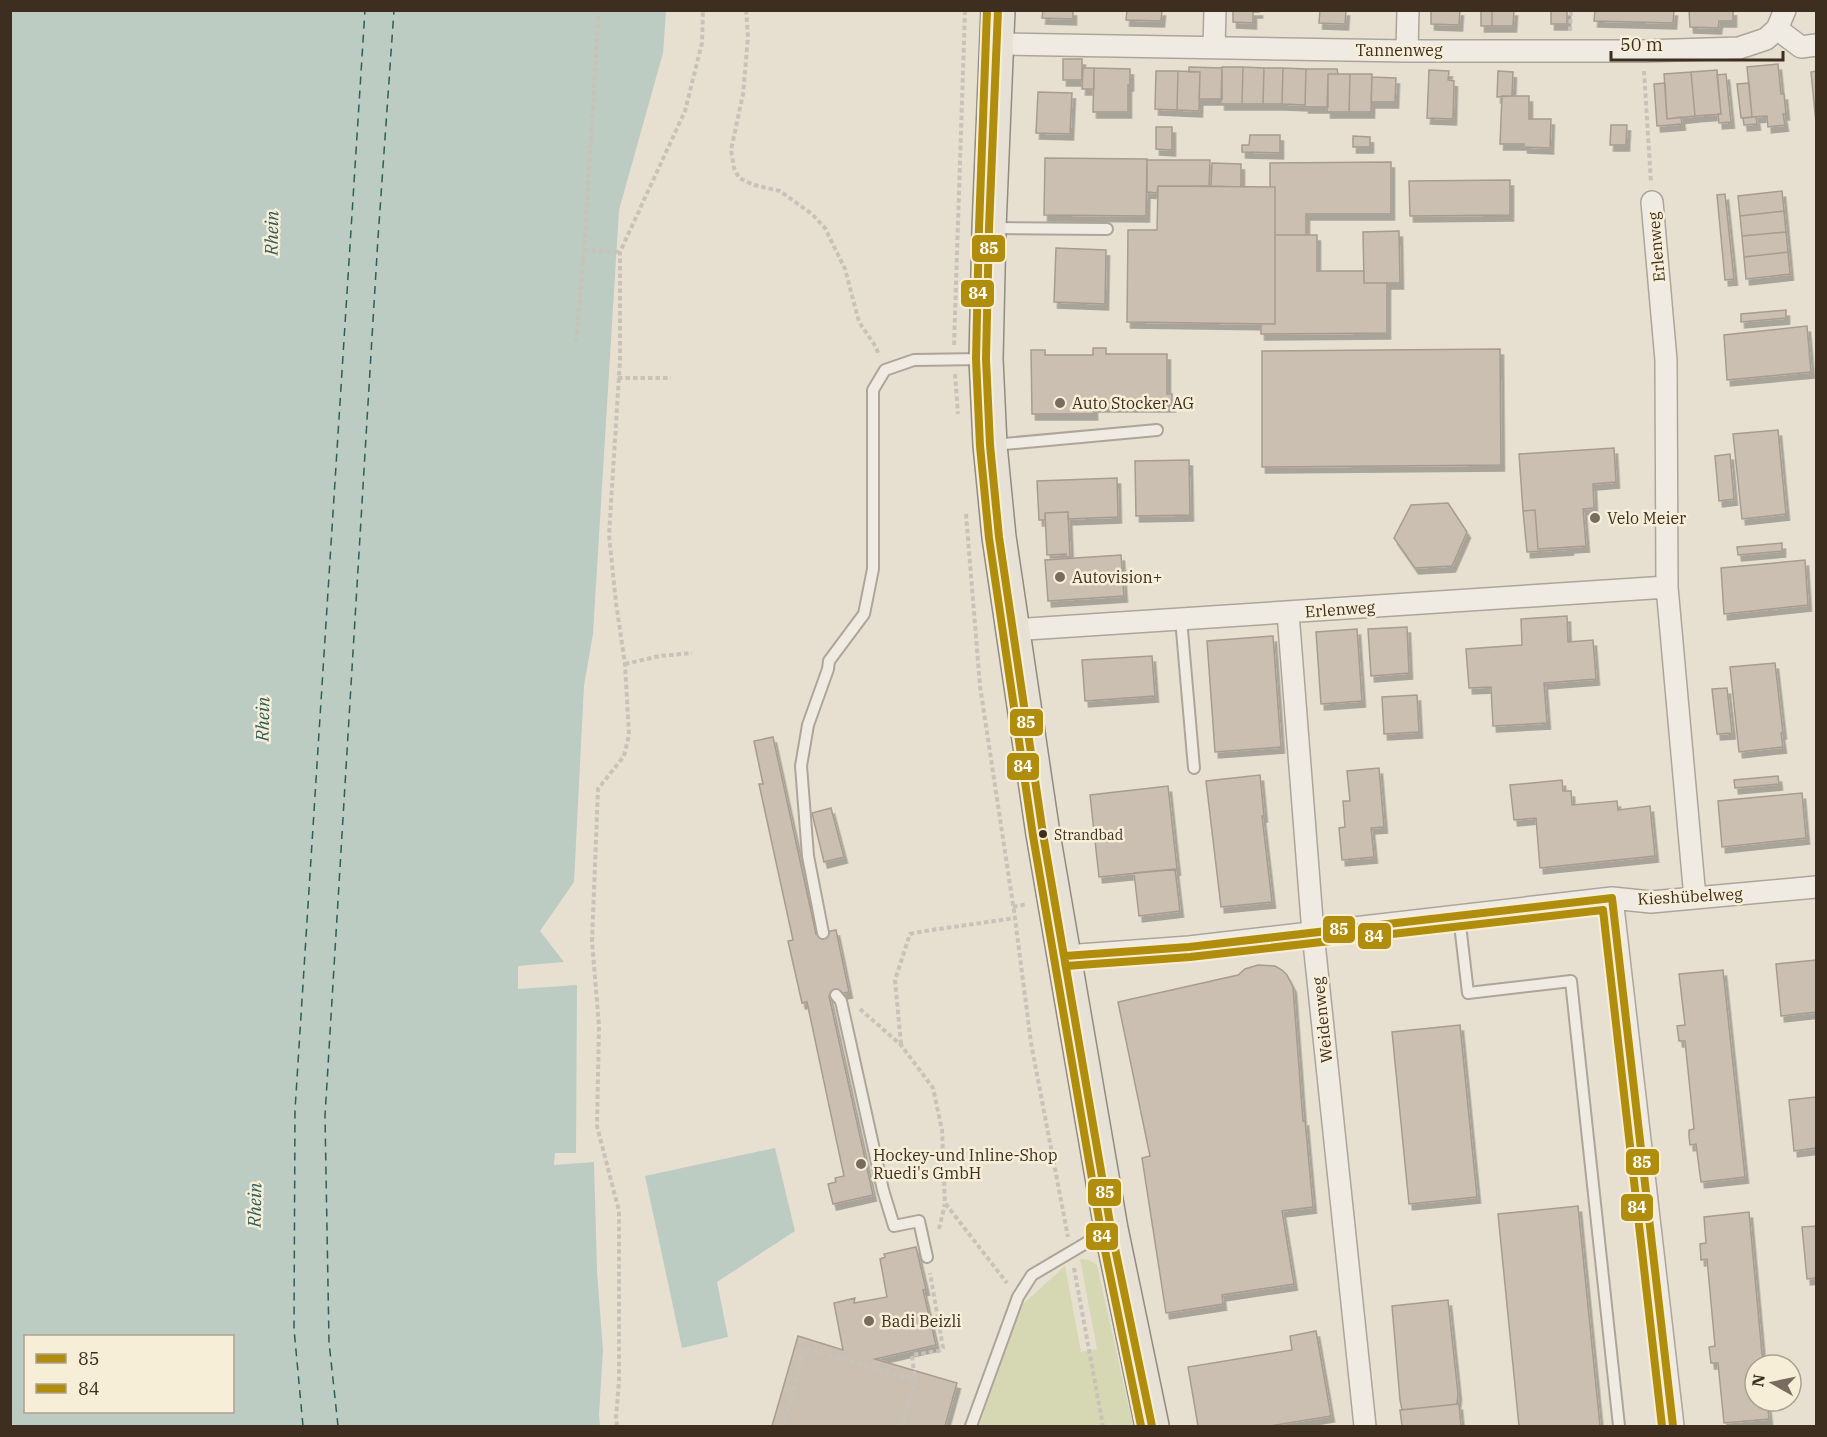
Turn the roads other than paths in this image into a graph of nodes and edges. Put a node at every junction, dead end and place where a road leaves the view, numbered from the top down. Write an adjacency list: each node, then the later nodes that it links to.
1 (998, 10): 5 (main road)
2 (1215, 10): 7 (street)
3 (1408, 10): 8 (street)
4 (1781, 20): 6 (street); 8 (street, Tannenweg)
5 (997, 44): 7 (street, Tannenweg); 10 (main road)
6 (1816, 45)
7 (1214, 47): 8 (street, Tannenweg)
8 (1407, 51)
9 (1652, 202): 15 (street, Erlenweg)
10 (989, 228): 11 (lane); 12 (main road)
11 (1107, 229)
12 (986, 359): 14 (main road); 24 (lane)
13 (1157, 430): 14 (lane)
14 (990, 445): 18 (main road)
15 (1667, 587): 16 (street, Erlenweg); 22 (street, Erlenweg)
16 (1288, 612): 17 (street, Erlenweg); 25 (street, Weidenweg)
17 (1181, 619): 18 (street, Erlenweg); 19 (lane)
18 (1012, 630): 26 (main road)
19 (1194, 768)
20 (1816, 887): 22 (street, Kieshübelweg)
21 (1612, 898): 22 (street, Kieshübelweg); 23 (street, Kieshübelweg); 34 (street)
22 (1695, 898)
23 (1459, 916): 25 (street, Kieshübelweg); 33 (lane)
24 (823, 933)
25 (1313, 933): 26 (street, Kieshübelweg); 32 (street, Weidenweg)
26 (1065, 956): 28 (main road)
27 (838, 998): 29 (lane)
28 (1111, 1228): 30 (lane); 31 (main road)
29 (927, 1257)
30 (970, 1426)
31 (1152, 1426)
32 (1365, 1426)
33 (1619, 1426)
34 (1673, 1426)

